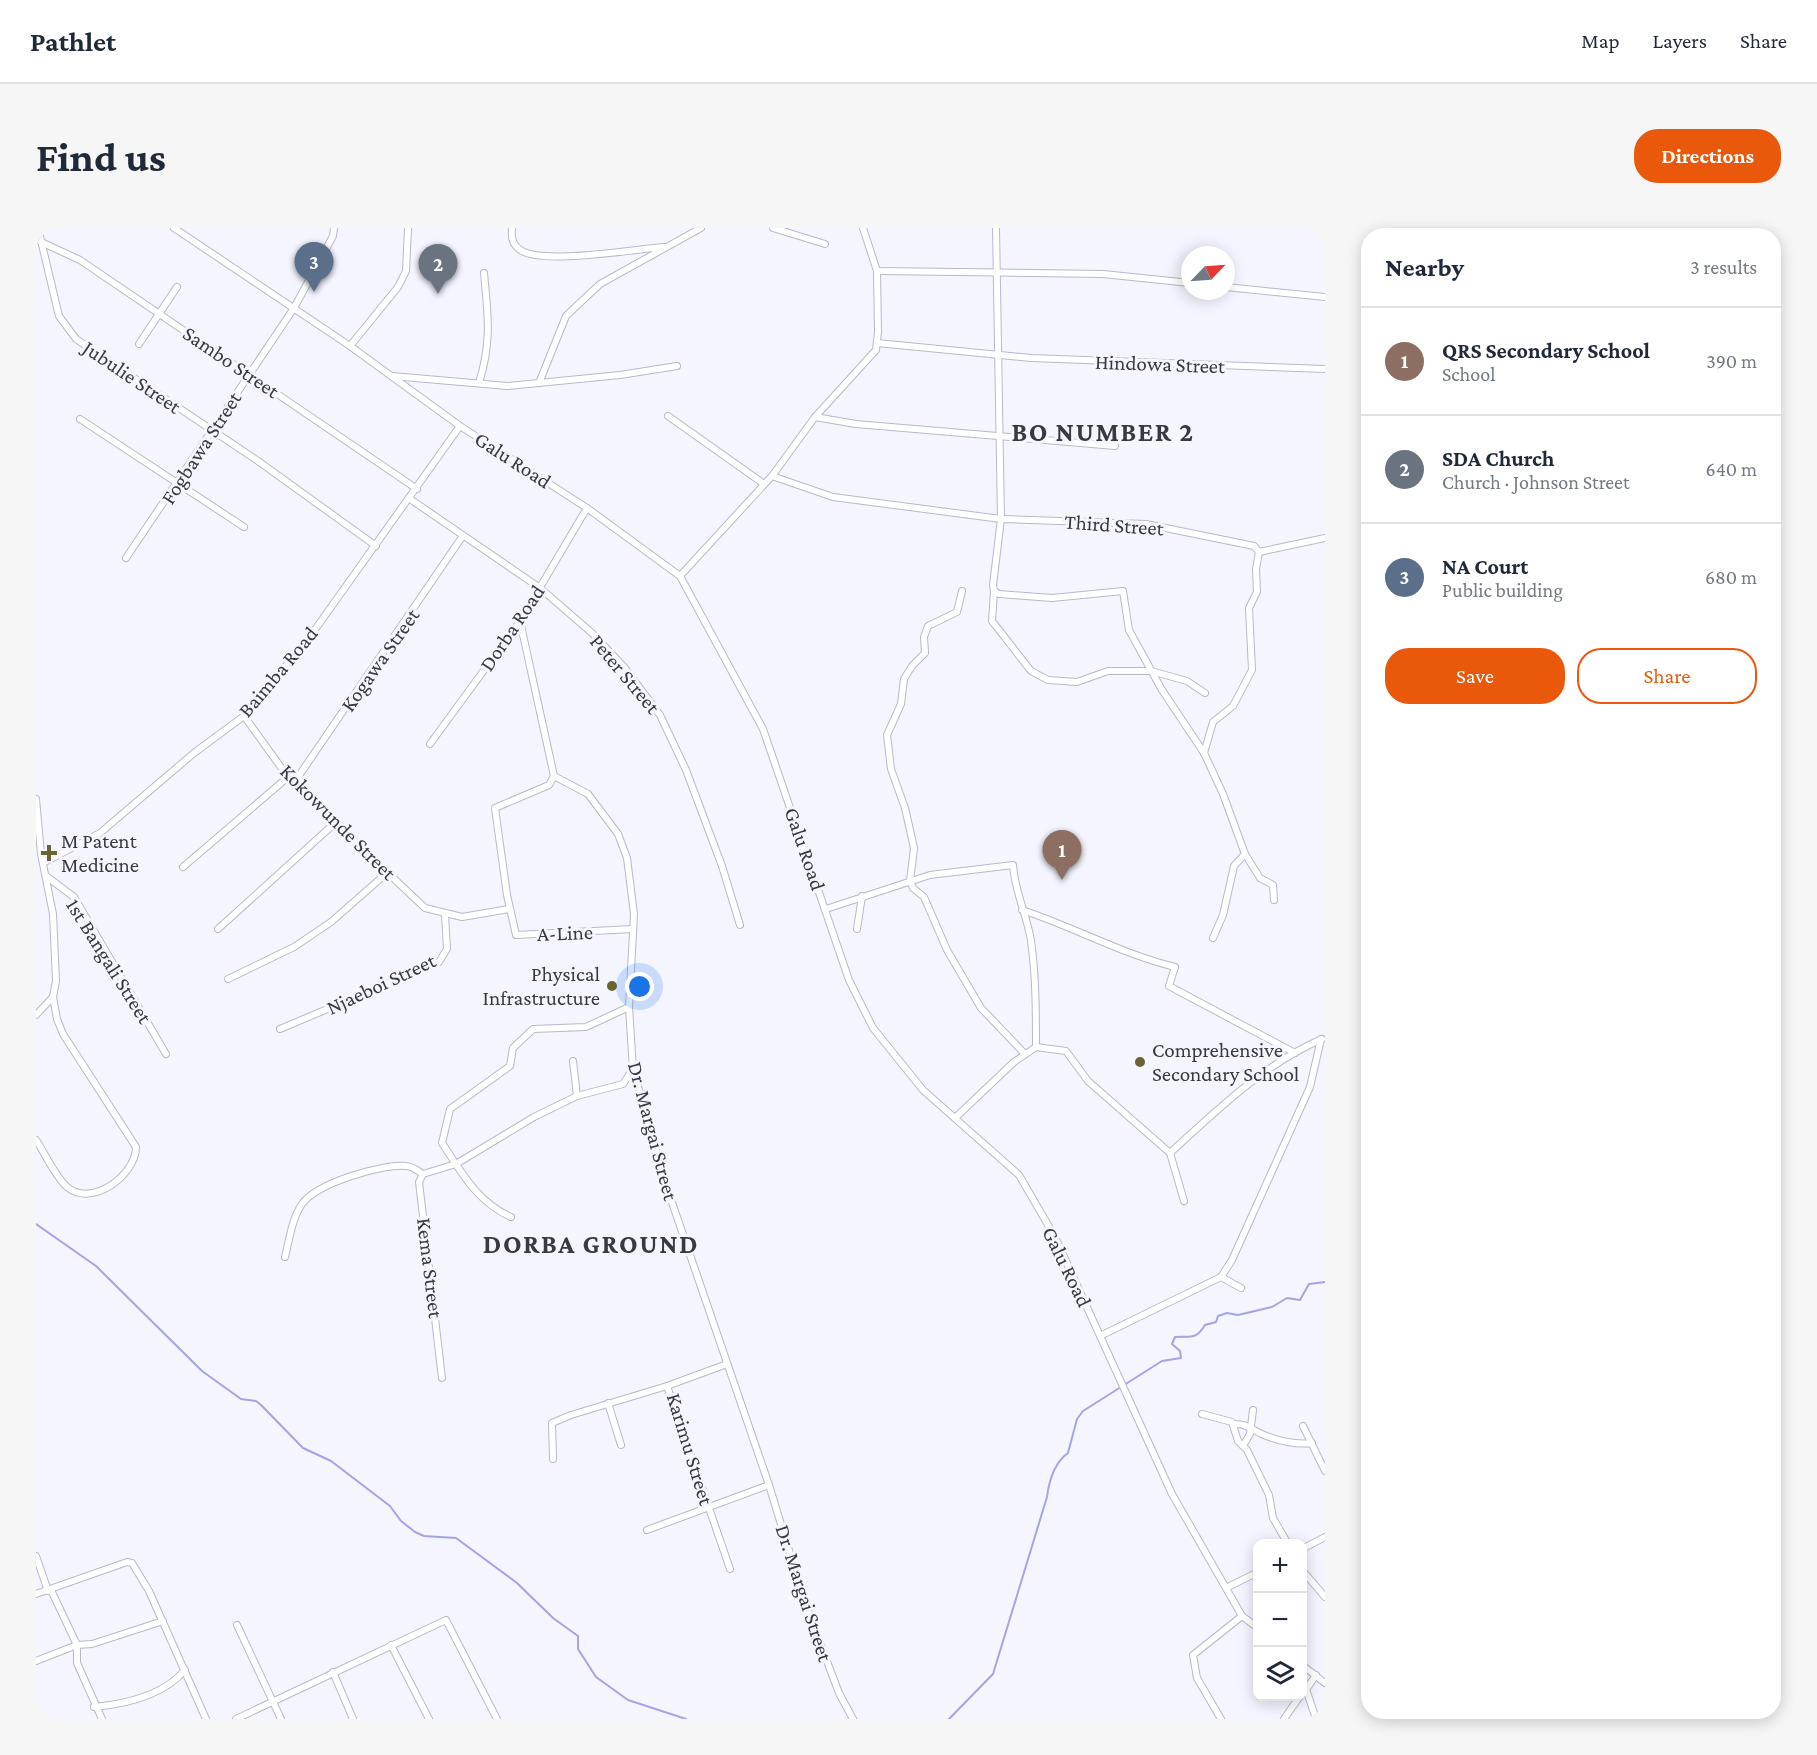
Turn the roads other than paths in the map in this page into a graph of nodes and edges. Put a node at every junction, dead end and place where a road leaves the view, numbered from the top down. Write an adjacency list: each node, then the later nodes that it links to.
1 (38, 228): 10 (street, Jubulie Street)
2 (174, 228): 20 (street, Galu Road)
3 (334, 228): 20 (street, Fogbawa Street)
4 (408, 228): 24 (street)
5 (512, 228): 12 (street)
6 (701, 228): 12 (street)
7 (773, 228): 11 (street)
8 (863, 228): 13 (street)
9 (996, 228): 14 (street)
10 (41, 242): 21 (street, Sambo Street); 36 (street, Jubulie Street)
11 (825, 244)
12 (667, 247): 31 (street)
13 (877, 271): 14 (street); 22 (street)
14 (997, 272): 16 (street); 25 (street)
15 (484, 273): 30 (street)
16 (1181, 282)
17 (177, 287): 21 (street)
18 (1235, 288): 19 (street)
19 (1325, 297)
20 (294, 308): 24 (street, Galu Road); 28 (street, Fogbawa Street)
21 (160, 314): 23 (street); 28 (street, Sambo Street)
22 (877, 343): 25 (street, Hindowa Street); 33 (street)
23 (139, 344)
24 (350, 346): 29 (street, Galu Road)
25 (998, 355): 27 (street, Hindowa Street); 37 (street)
26 (677, 366): 31 (street)
27 (1325, 369)
28 (249, 373): 36 (street, Fogbawa Street); 42 (street, Sambo Street)
29 (391, 376): 30 (street); 35 (street, Galu Road)
30 (479, 383): 31 (street)
31 (539, 383)
32 (668, 416): 41 (street)
33 (815, 417): 37 (street); 39 (street)
34 (80, 419): 40 (street)
35 (460, 426): 42 (street, Baimba Road); 44 (street, Galu Road)
36 (213, 432): 40 (street, Fogbawa Street); 49 (street, Jubulie Street)
37 (999, 435): 38 (street); 45 (street)
38 (1115, 446)
39 (771, 476): 41 (street); 45 (street, Third Street)
40 (178, 484): 46 (street); 51 (street, Fogbawa Street)
41 (764, 484): 52 (street)
42 (417, 489): 43 (street, Baimba Road)
43 (410, 499): 47 (street, Peter Street); 49 (street, Baimba Road)
44 (587, 507): 52 (street, Galu Road); 53 (street, Dorba Road)
45 (1001, 519): 50 (street, Third Street); 55 (street)
46 (244, 527)
47 (462, 537): 53 (street, Peter Street); 64 (street, Kogawa Street)
48 (1325, 538): 50 (street)
49 (376, 546): 59 (street, Baimba Road)
50 (1259, 552): 61 (street)
51 (126, 558)
52 (680, 576): 76 (street, Galu Road)
53 (540, 588): 56 (street, Dorba Road); 79 (street, Peter Street)
54 (962, 591): 72 (street)
55 (994, 591): 57 (street); 57 (street)
56 (520, 621): 60 (street, Dorba Road); 62 (street)
57 (1151, 671): 58 (street); 61 (street)
58 (1205, 693)
59 (244, 716): 63 (street, Kokowunde Street); 68 (street, Baimba Road)
60 (430, 744)
61 (1204, 753): 67 (street)
62 (554, 776): 75 (street); 81 (street, Dr. Margai Street)
63 (288, 777): 64 (street, Kokowunde Street); 69 (street)
64 (296, 780): 66 (street, Kokowunde Street)
65 (36, 799): 68 (street)
66 (335, 823): 70 (street, Kokowunde Street); 80 (street)
67 (1245, 854): 74 (street); 83 (street)
68 (39, 864): 71 (street)
69 (183, 867)
70 (388, 872): 78 (street, Kokowunde Street); 84 (street)
71 (45, 875): 85 (street); 92 (street, 1st Bangali Street)
72 (910, 881): 73 (street); 77 (street); 93 (street)
73 (862, 896): 76 (street); 82 (street)
74 (1274, 900)
75 (509, 909): 78 (street, A-Line); 81 (street, A-Line)
76 (826, 909): 97 (street, Galu Road)
77 (1022, 910): 90 (street); 91 (street)
78 (445, 915): 88 (street, Njaeboi Street)
79 (740, 925)
80 (218, 929)
81 (633, 929): 86 (street, Dr. Margai Street)
82 (857, 929)
83 (1213, 938)
84 (228, 979)
85 (53, 997): 87 (street); 98 (street)
86 (628, 1007): 95 (street, Dr. Margai Street); 100 (street)
87 (36, 1015)
88 (280, 1029)
89 (1323, 1039): 91 (street); 105 (street)
90 (1035, 1047): 93 (street); 99 (street)
91 (1295, 1053): 99 (street)
92 (166, 1054)
93 (1025, 1054): 97 (street)
94 (573, 1061): 96 (street)
95 (633, 1069): 96 (street); 108 (street, Dr. Margai Street)
96 (577, 1096): 100 (street)
97 (955, 1118): 107 (street, Galu Road)
98 (36, 1140)
99 (1170, 1154): 102 (street)
100 (456, 1164): 101 (street); 103 (street)
101 (423, 1174): 104 (street); 109 (street, Kema Street)
102 (1184, 1201)
103 (511, 1217)
104 (285, 1257)
105 (1221, 1277): 106 (street); 107 (street)
106 (1241, 1288)
107 (1100, 1336): 132 (street, Galu Road)
108 (727, 1364): 110 (street, Karimu Street); 122 (street, Dr. Margai Street)
109 (442, 1378)
110 (667, 1386): 111 (street); 123 (street, Karimu Street)
111 (608, 1403): 118 (street); 120 (street)
112 (1253, 1410): 116 (street)
113 (1202, 1414): 114 (street)
114 (1233, 1424): 116 (street); 119 (street)
115 (1303, 1426): 117 (street)
116 (1251, 1429): 117 (street); 119 (street)
117 (1312, 1443): 121 (street)
118 (621, 1445)
119 (1243, 1446): 126 (street)
120 (553, 1459)
121 (1325, 1471)
122 (769, 1485): 123 (street); 160 (street, Dr. Margai Street)
123 (708, 1508): 124 (street); 129 (street, Karimu Street)
124 (647, 1530)
125 (1325, 1537): 127 (street)
126 (1285, 1539)
127 (1307, 1546)
128 (36, 1556): 133 (street)
129 (730, 1569)
130 (1253, 1574): 132 (street)
131 (1307, 1576): 135 (street)
132 (1226, 1588): 136 (street, Galu Road)
133 (50, 1591): 134 (street); 137 (street); 140 (street)
134 (36, 1594)
135 (1325, 1598)
136 (1242, 1616): 138 (street, Galu Road); 161 (street)
137 (163, 1621): 140 (street); 144 (street)
138 (1253, 1625)
139 (237, 1626): 151 (street)
140 (77, 1645): 142 (street); 152 (street)
141 (391, 1645): 145 (street); 158 (street); 159 (street)
142 (36, 1661)
143 (1307, 1669): 146 (street)
144 (185, 1670): 152 (street); 154 (street)
145 (333, 1672): 151 (street); 157 (street)
146 (1316, 1675): 147 (street); 148 (street)
147 (1325, 1683)
148 (1307, 1687)
149 (1297, 1701): 162 (street)
150 (1307, 1701): 163 (street)
151 (272, 1702): 155 (street); 156 (street)
152 (94, 1707): 153 (street)
153 (102, 1719)
154 (206, 1719)
155 (236, 1719)
156 (281, 1719)
157 (353, 1719)
158 (429, 1719)
159 (497, 1719)
160 (853, 1719)
161 (1221, 1719)
162 (1284, 1719)
163 (1316, 1719)

